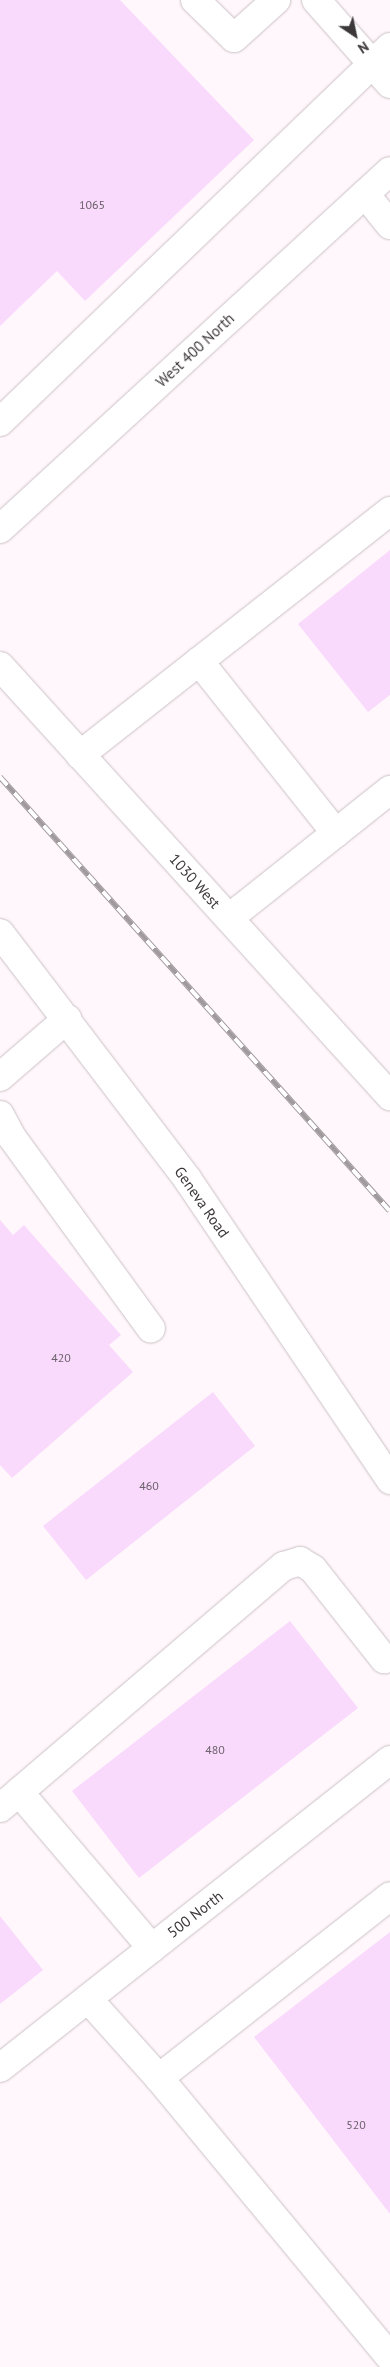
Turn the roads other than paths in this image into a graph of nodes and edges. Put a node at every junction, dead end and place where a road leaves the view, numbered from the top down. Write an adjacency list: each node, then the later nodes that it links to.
1 (195, 0): 2 (street)
2 (276, 0)
3 (316, 0): 4 (street)
4 (381, 55): 5 (street); 9 (street)
5 (390, 84)
6 (390, 171): 7 (street, West 400 North)
7 (365, 194): 8 (street); 11 (street, West 400 North)
8 (390, 224)
9 (0, 422)
10 (390, 511): 12 (street)
11 (0, 529)
12 (199, 661): 14 (street); 16 (street)
13 (0, 666): 14 (street, 1030 West)
14 (80, 754): 17 (street, 1030 West)
15 (390, 790): 16 (street)
16 (336, 832): 17 (street)
17 (229, 918): 21 (street, 1030 West)
18 (0, 933): 19 (street, Geneva Road)
19 (67, 1019): 20 (street); 24 (street, Geneva Road)
20 (0, 1077)
21 (390, 1096)
22 (0, 1116): 23 (street)
23 (151, 1329)
24 (390, 1480)
25 (384, 1659): 27 (street)
26 (390, 1760): 29 (street, 500 North)
27 (9, 1800): 29 (street)
28 (390, 1896): 32 (street)
29 (152, 1948): 30 (street, 500 North)
30 (88, 1999): 31 (street, 500 North); 32 (street)
31 (0, 2068)
32 (159, 2078): 33 (street)
33 (390, 2357)

